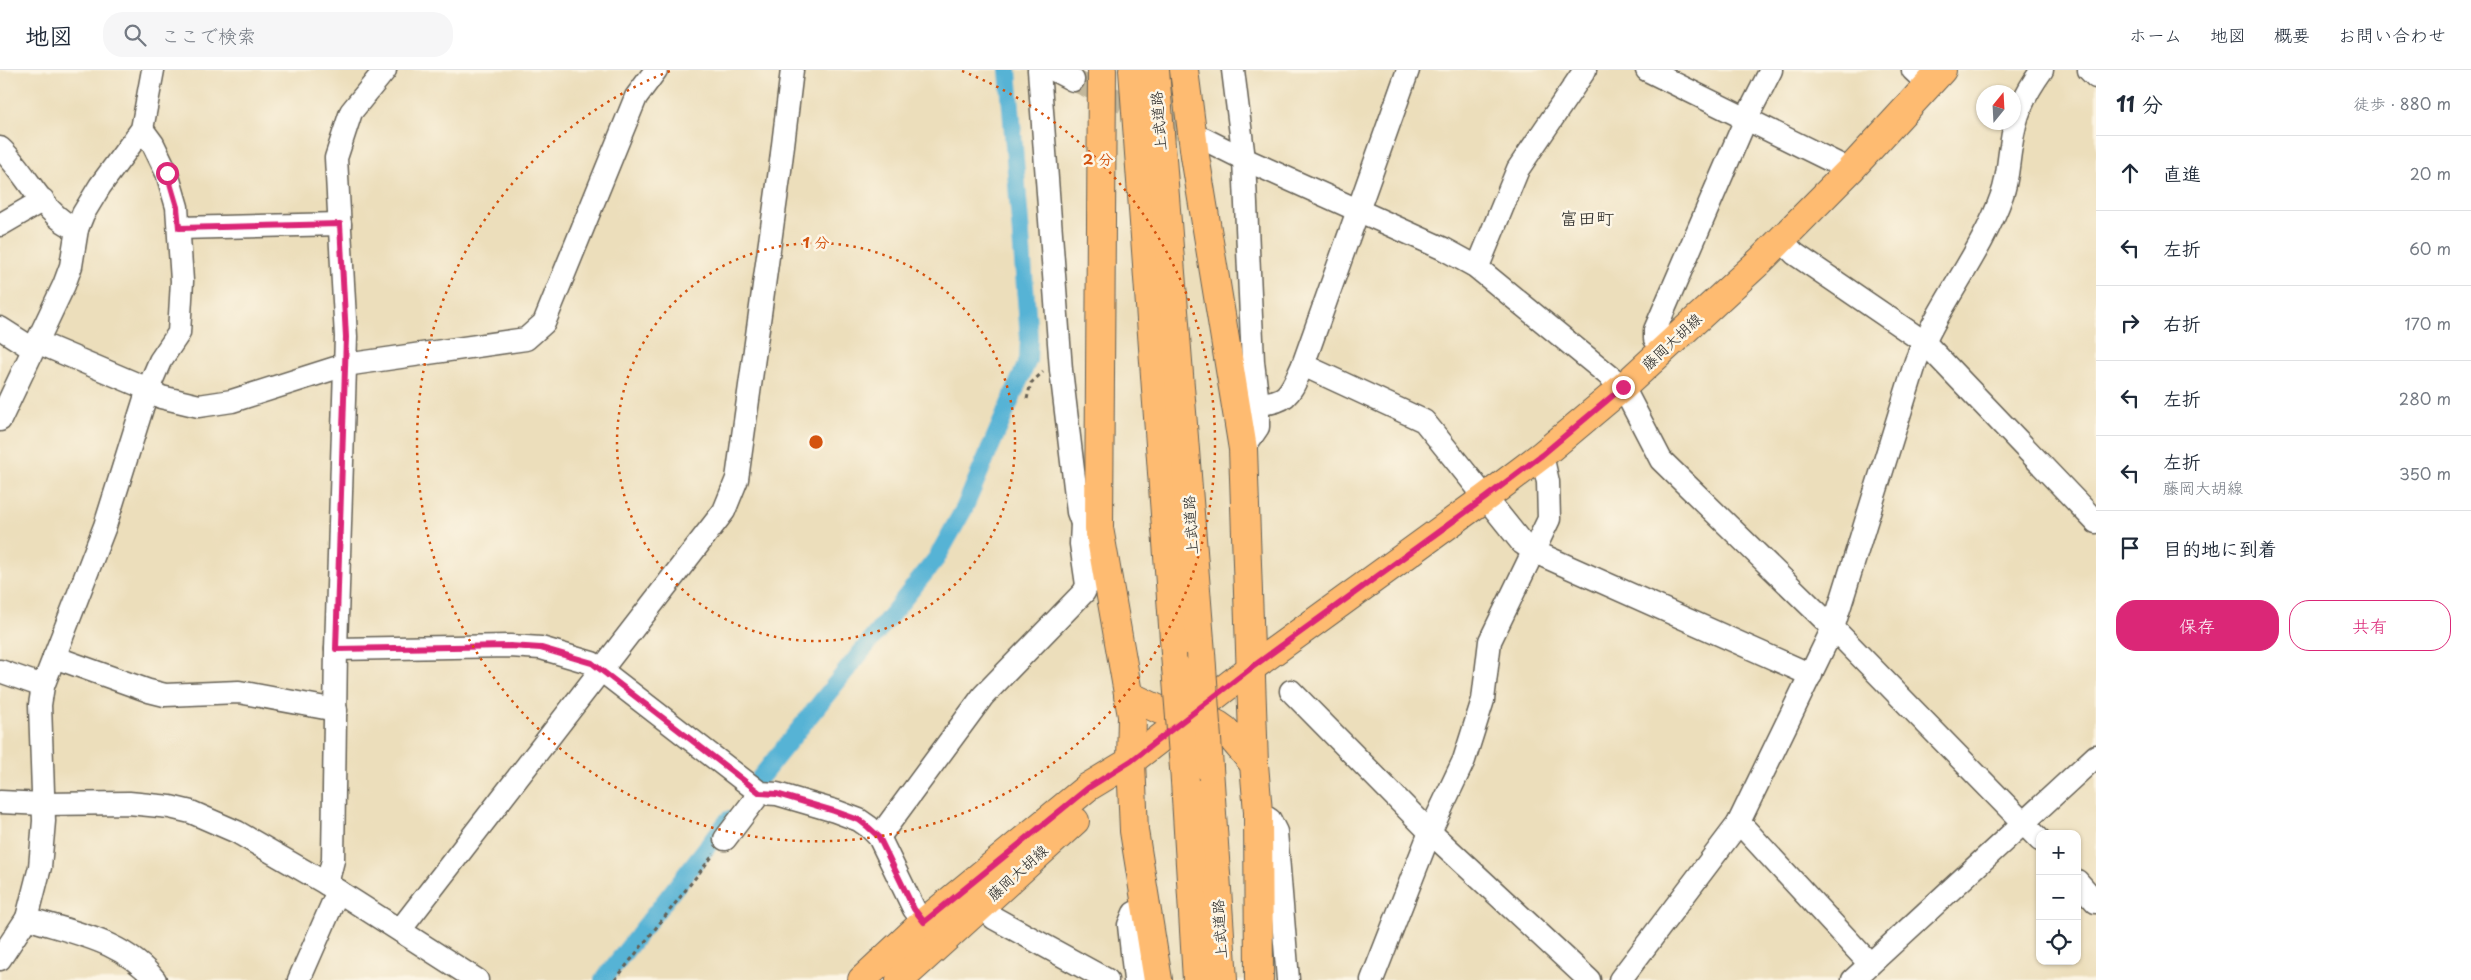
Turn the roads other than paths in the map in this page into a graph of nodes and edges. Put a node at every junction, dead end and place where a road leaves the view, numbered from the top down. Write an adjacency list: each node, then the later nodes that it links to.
1 (153, 70): 20 (street)
2 (384, 70): 27 (street)
3 (656, 70): 37 (street)
4 (792, 70): 53 (street)
5 (1039, 70): 47 (street)
6 (1102, 70): 47 (main road)
7 (1134, 70): 92 (main road, 上武道路, bridge)
8 (1155, 70): 93 (main road, 上武道路, bridge)
9 (1184, 70): 43 (main road)
10 (1233, 70): 23 (street)
11 (1408, 70): 26 (street)
12 (1586, 70): 32 (street)
13 (1647, 70): 19 (street)
14 (1772, 70): 19 (street)
15 (2042, 70): 34 (street)
16 (2089, 70): 18 (street)
17 (1928, 75): 24 (main road, 藤岡大胡線)
18 (2096, 77)
19 (1746, 119): 24 (street); 36 (street)
20 (142, 128): 29 (street); 30 (street)
21 (1204, 139): 23 (street)
22 (0, 148): 25 (street)
23 (1244, 159): 26 (street); 41 (street)
24 (1850, 170): 31 (main road, 藤岡大胡線)
25 (43, 200): 28 (street); 30 (street)
26 (1358, 210): 32 (street); 38 (street)
27 (340, 224): 29 (street); 37 (street)
28 (0, 225)
29 (179, 228): 40 (street)
30 (77, 229): 35 (street)
31 (1780, 240): 34 (street); 36 (main road, 藤岡大胡線)
32 (1475, 266): 39 (street)
33 (0, 328): 35 (street)
34 (1924, 342): 46 (street); 49 (street)
35 (35, 345): 40 (street); 42 (street)
36 (1663, 351): 39 (main road, 藤岡大胡線)
37 (345, 365): 40 (street); 50 (street)
38 (1303, 365): 41 (street); 45 (street)
39 (1623, 387): 44 (main road, 藤岡大胡線); 49 (street)
40 (148, 389): 51 (street)
41 (1258, 404): 43 (street)
42 (0, 420)
43 (1243, 449): 52 (main road)
44 (1542, 455): 45 (main road, 藤岡大胡線); 48 (street)
45 (1485, 498): 48 (street); 52 (main road, 藤岡大胡線)
46 (2096, 522)
47 (1090, 526): 58 (main road); 72 (street)
48 (1535, 552): 55 (street); 70 (street)
49 (1833, 628): 55 (street); 68 (street)
50 (336, 649): 53 (street); 59 (street)
51 (54, 658): 56 (street); 59 (street)
52 (1251, 668): 60 (main road, 藤岡大胡線); 63 (main road)
53 (602, 670): 64 (street); 81 (street)
54 (0, 671): 56 (street)
55 (1811, 675): 69 (street)
56 (43, 686): 66 (street)
57 (1291, 691): 70 (street)
58 (1128, 694): 60 (main road); 62 (main road)
59 (336, 710): 75 (street)
60 (1193, 712): 62 (main road, 藤岡大胡線); 63 (main road)
61 (2096, 756): 68 (street)
62 (1131, 761): 77 (main road, 藤岡大胡線); 78 (main road); 80 (main road, 藤岡大胡線)
63 (1254, 764): 67 (main road)
64 (760, 793): 72 (street); 73 (street)
65 (0, 802): 66 (street)
66 (44, 804): 75 (street); 79 (street)
67 (1258, 812): 94 (main road); 95 (street)
68 (2024, 823): 71 (street); 83 (street)
69 (1738, 824): 83 (street); 98 (street)
70 (1430, 832): 96 (street); 97 (street)
71 (2036, 836)
72 (879, 837): 80 (street)
73 (725, 839)
74 (2081, 885): 76 (street)
75 (332, 887): 81 (street); 85 (street)
76 (2096, 902)
77 (980, 906): 88 (main road, 藤岡大胡線); 89 (street)
78 (1147, 907): 90 (street); 91 (main road)
79 (27, 918): 82 (street); 84 (street)
80 (924, 922): 87 (main road, 藤岡大胡線)
81 (400, 930): 86 (street)
82 (0, 959)
83 (1870, 964): 99 (street)
84 (155, 980)
85 (299, 980)
86 (477, 980)
87 (862, 980)
88 (900, 980)
89 (1107, 980)
90 (1135, 980)
91 (1158, 980)
92 (1196, 980)
93 (1223, 980)
94 (1259, 980)
95 (1288, 980)
96 (1372, 980)
97 (1589, 980)
98 (1620, 980)
99 (1853, 980)

